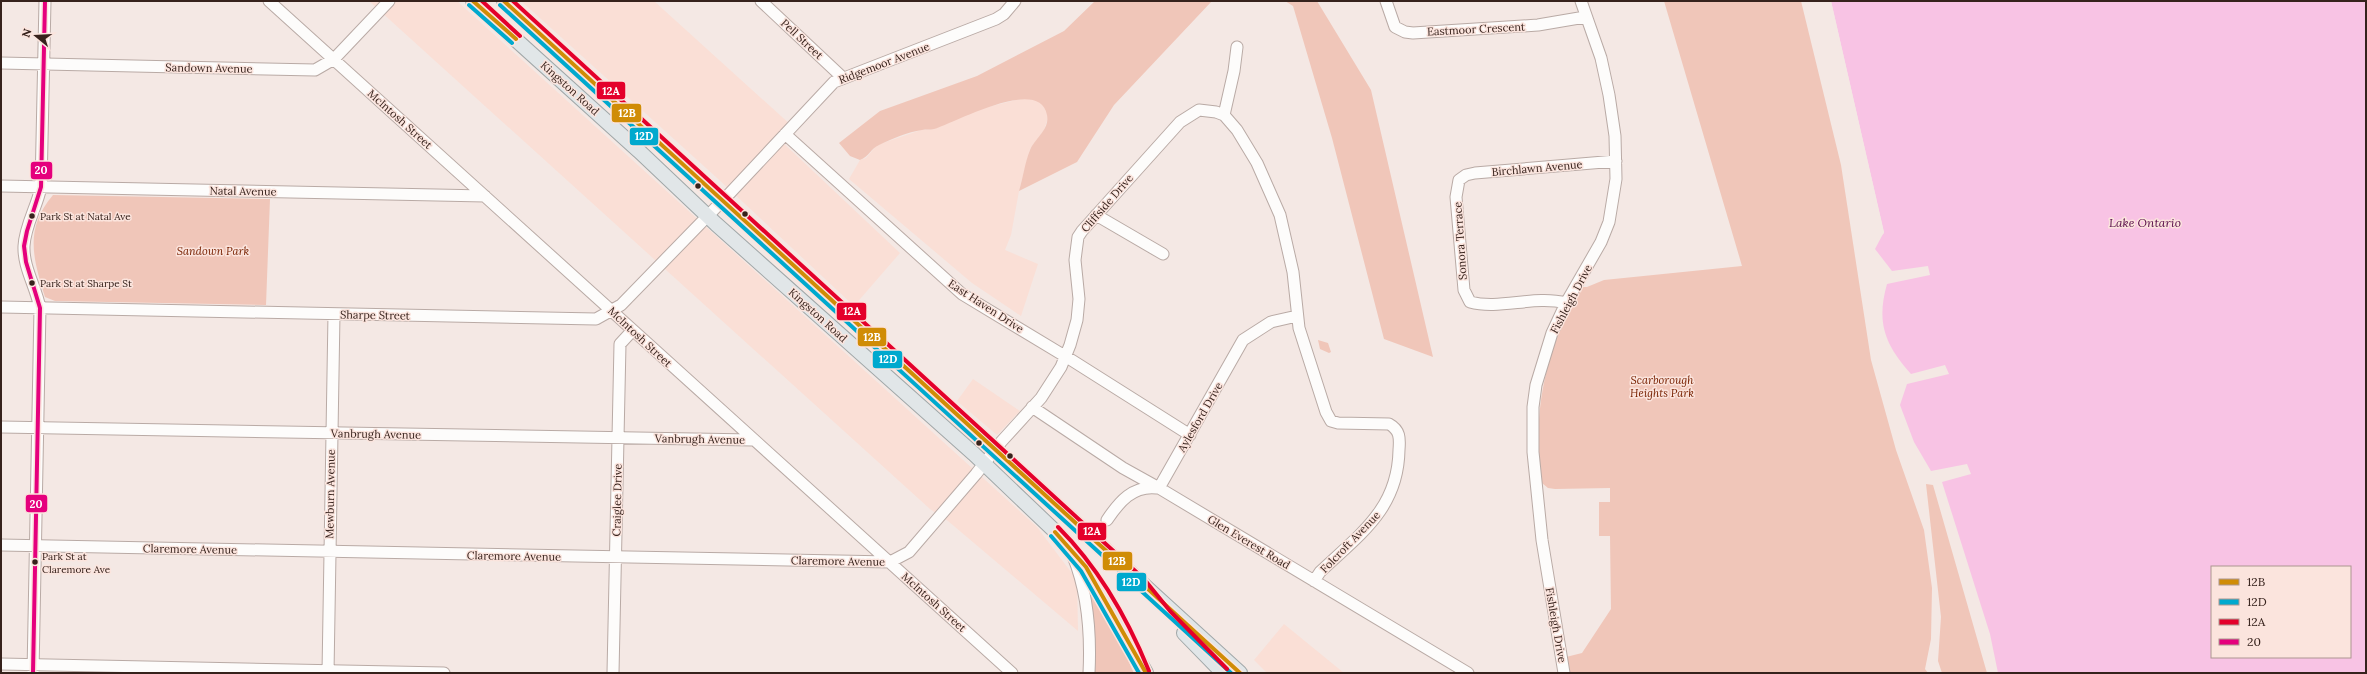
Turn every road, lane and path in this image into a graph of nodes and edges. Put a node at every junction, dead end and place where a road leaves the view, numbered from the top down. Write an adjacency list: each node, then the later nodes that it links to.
1 (45, 1): 14 (street)
2 (269, 1): 12 (street, McIntosh Street)
3 (389, 1): 12 (street, Sandown Avenue)
4 (473, 1): 24 (main road, Kingston Road)
5 (504, 1): 23 (main road, Kingston Road)
6 (761, 1): 15 (street, Pell Street)
7 (1015, 1): 15 (street, Ridgemoor Avenue)
8 (1386, 1): 10 (street, Eastmoor Crescent)
9 (1581, 1): 10 (street, Fishleigh Drive)
10 (1586, 17): 18 (street, Fishleigh Drive)
11 (1237, 47): 16 (street)
12 (334, 59): 14 (street, Sandown Avenue); 22 (street, McIntosh Street)
13 (1, 63): 14 (street, Sandown Avenue)
14 (43, 64): 21 (street)
15 (842, 77): 17 (street, Ridgemoor Avenue)
16 (1224, 115): 25 (street, Cliffside Drive); 32 (street)
17 (785, 134): 23 (street, Ridgemoor Avenue); 34 (street, East Haven Drive)
18 (1616, 161): 19 (street, Birchlawn Avenue); 27 (street, Fishleigh Drive)
19 (1459, 180): 27 (street, Sonora Terrace)
20 (1, 186): 21 (street, Natal Avenue)
21 (41, 187): 22 (street, Natal Avenue); 29 (street)
22 (485, 196): 30 (street, McIntosh Street)
23 (721, 201): 24 (street, Ridgemoor Avenue); 42 (main road, Kingston Road)
24 (708, 215): 30 (street, Sharpe Street); 43 (main road, Kingston Road)
25 (1096, 215): 26 (street); 34 (street, Cliffside Drive)
26 (1162, 254)
27 (1566, 303): 65 (street, Fishleigh Drive)
28 (1, 307): 29 (street, Sharpe Street)
29 (40, 308): 31 (street, Sharpe Street); 37 (street)
30 (612, 312): 31 (street, Sharpe Street); 33 (street, McIntosh Street)
31 (334, 314): 38 (street, Mewburn Avenue)
32 (1297, 316): 39 (street, Aylesford Drive); 52 (street, Folcroft Avenue)
33 (632, 331): 40 (street, Craiglee Drive); 41 (street, McIntosh Street)
34 (1066, 356): 35 (street, Cliffside Drive); 39 (street, East Haven Drive)
35 (1032, 407): 42 (street, Cliffside Drive); 44 (street, Glen Everest Road)
36 (1, 427): 37 (street, Vanbrugh Avenue)
37 (37, 427): 38 (street, Vanbrugh Avenue); 47 (street)
38 (332, 433): 40 (street, Vanbrugh Avenue); 49 (street, Mewburn Avenue)
39 (1190, 435): 44 (street, Aylesford Drive)
40 (617, 438): 41 (street, Vanbrugh Avenue); 50 (street, Craiglee Drive)
41 (752, 440): 51 (street, McIntosh Street)
42 (995, 449): 43 (street, Cliffside Drive); 53 (main road, Kingston Road)
43 (984, 464): 48 (main road, Kingston Road); 51 (street, Claremore Avenue)
44 (1159, 488): 45 (street); 52 (street, Glen Everest Road)
45 (1106, 520)
46 (1, 545): 47 (street, Claremore Avenue)
47 (35, 546): 49 (street, Claremore Avenue); 55 (street)
48 (1071, 550): 56 (main road, Kingston Road); 61 (street)
49 (330, 552): 50 (street, Claremore Avenue); 57 (street, Mewburn Avenue)
50 (616, 558): 51 (street, Claremore Avenue); 59 (street, Craiglee Drive)
51 (890, 562): 60 (street, McIntosh Street)
52 (1314, 581): 64 (street, Glen Everest Road)
53 (1140, 583): 62 (main road); 63 (main road, Kingston Road)
54 (1, 664): 55 (street)
55 (33, 669): 57 (street)
56 (1143, 670)
57 (328, 672): 58 (street)
58 (444, 673)
59 (614, 673)
60 (1012, 673)
61 (1089, 673)
62 (1223, 673)
63 (1240, 673)
64 (1468, 673)
65 (1564, 673)

